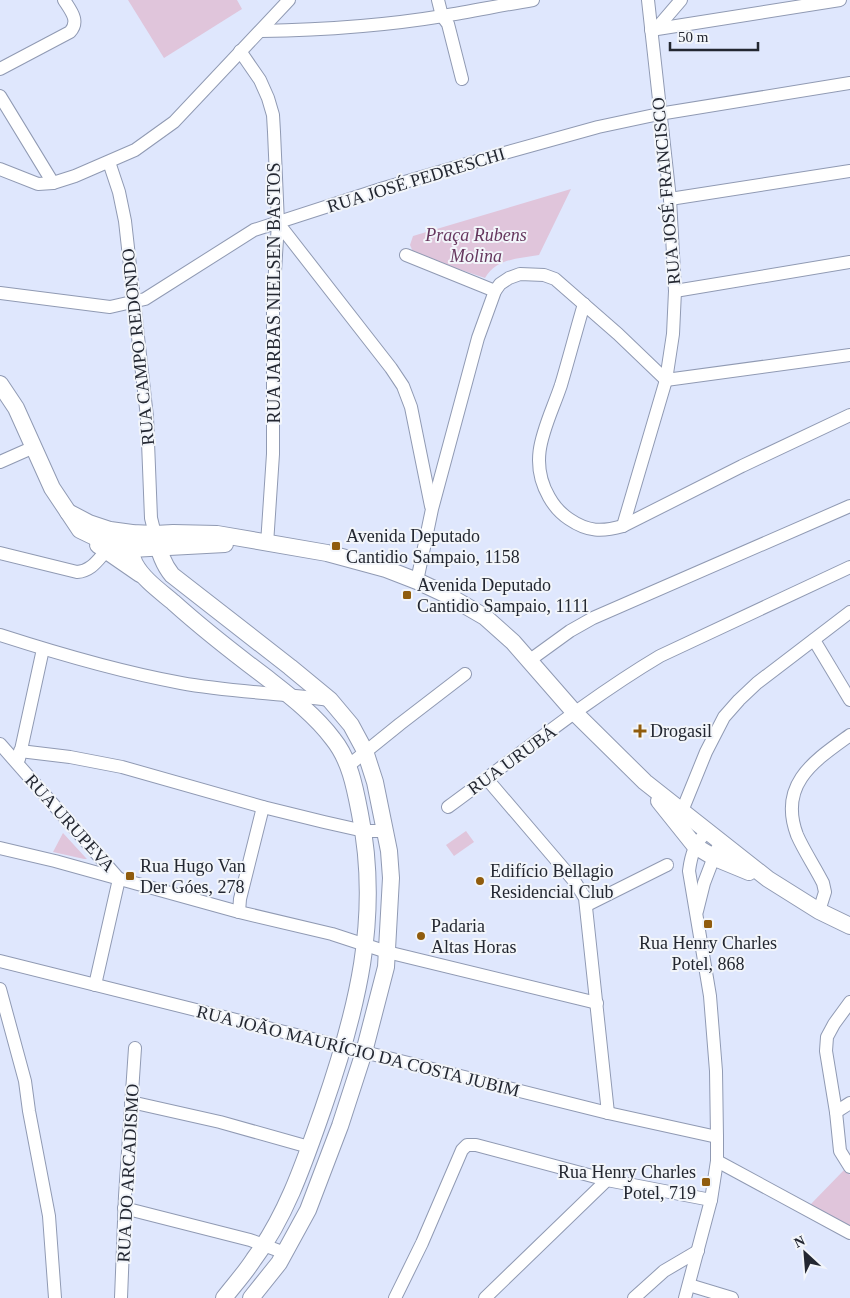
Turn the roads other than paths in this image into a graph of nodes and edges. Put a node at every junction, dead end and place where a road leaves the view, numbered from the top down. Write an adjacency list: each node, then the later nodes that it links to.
1 (64, 0): 12 (street)
2 (289, 0): 10 (street)
3 (438, 0): 8 (street)
4 (533, 0): 8 (street)
5 (648, 0): 9 (street, RUA JOSÉ FRANCISCO)
6 (681, 0): 9 (street)
7 (840, 0): 9 (street)
8 (442, 16): 10 (street); 13 (street)
9 (654, 29): 16 (street, RUA JOSÉ FRANCISCO)
10 (261, 31): 11 (street)
11 (240, 50): 17 (street); 22 (street, RUA JARBAS NIELSEN BASTOS)
12 (0, 69)
13 (462, 79)
14 (850, 83): 16 (street, RUA JOSÉ PEDRESCHI)
15 (0, 96): 20 (street)
16 (659, 114): 21 (street, RUA JOSÉ FRANCISCO); 22 (street, RUA JOSÉ PEDRESCHI)
17 (110, 162): 20 (street); 28 (street, RUA CAMPO REDONDO)
18 (0, 169): 20 (street)
19 (850, 171): 21 (street)
20 (53, 183)
21 (670, 199): 25 (street, RUA JOSÉ FRANCISCO)
22 (278, 222): 28 (street, RUA JOSÉ PEDRESCHI); 37 (street); 43 (street, RUA JARBAS NIELSEN BASTOS)
23 (406, 255): 27 (street)
24 (850, 262): 25 (street)
25 (675, 291): 31 (street, RUA JOSÉ FRANCISCO)
26 (0, 292): 28 (street, RUA JOSÉ PEDRESCHI)
27 (495, 292): 29 (street); 37 (street)
28 (134, 302): 42 (street, RUA CAMPO REDONDO)
29 (584, 304): 31 (street); 39 (street)
30 (850, 355): 31 (street)
31 (666, 380): 39 (street, RUA JOSÉ FRANCISCO)
32 (0, 384): 34 (main road)
33 (850, 415): 39 (street)
34 (34, 447): 35 (street); 38 (main road)
35 (0, 462)
36 (850, 506): 53 (street)
37 (432, 509): 48 (street)
38 (68, 512): 40 (main road); 41 (main road)
39 (623, 526)
40 (80, 530): 41 (main road); 44 (main road)
41 (131, 541): 42 (main road); 47 (main road)
42 (156, 541): 43 (main road); 56 (main road)
43 (265, 543): 48 (main road)
44 (106, 552): 45 (street); 47 (main road)
45 (0, 553)
46 (850, 567): 58 (street, RUA URUBÁ)
47 (144, 576): 55 (main road)
48 (417, 581): 53 (main road)
49 (850, 612): 51 (street)
50 (0, 635): 52 (street)
51 (814, 640): 57 (street); 69 (street)
52 (43, 649): 55 (street); 61 (street)
53 (530, 660): 58 (main road)
54 (465, 674): 62 (street)
55 (288, 694): 56 (street); 64 (main road)
56 (330, 700): 62 (main road)
57 (850, 700)
58 (575, 713): 65 (street, RUA URUBÁ); 66 (main road)
59 (850, 735): 80 (street)
60 (0, 744): 63 (street, RUA URUPEVA)
61 (20, 751): 63 (street); 67 (street)
62 (365, 751): 64 (street); 71 (main road)
63 (17, 764): 77 (street, RUA URUPEVA)
64 (348, 766): 70 (main road)
65 (487, 779): 68 (street, RUA URUBÁ); 79 (street)
66 (645, 782): 69 (main road); 73 (main road)
67 (263, 807): 70 (street); 81 (street)
68 (448, 807)
69 (682, 810): 72 (main road)
70 (364, 831): 71 (street); 84 (main road)
71 (385, 831): 85 (main road)
72 (712, 835): 73 (street); 75 (street); 78 (main road)
73 (696, 846): 75 (main road); 82 (street)
74 (0, 848): 77 (street)
75 (715, 858): 78 (main road); 82 (street)
76 (667, 865): 79 (street)
77 (120, 879): 81 (street); 87 (street)
78 (768, 879): 80 (main road)
79 (587, 905): 90 (street)
80 (819, 911): 83 (main road)
81 (239, 912): 84 (street)
82 (696, 916): 98 (street)
83 (850, 926)
84 (365, 944): 85 (street); 91 (main road)
85 (387, 952): 90 (street); 93 (main road)
86 (0, 961): 87 (street, RUA JOÃO MAURÍCIO DA COSTA JUBIM)
87 (95, 985): 91 (street, RUA JOÃO MAURÍCIO DA COSTA JUBIM)
88 (0, 989): 110 (street)
89 (850, 1002): 96 (street)
90 (596, 1003): 97 (street)
91 (343, 1047): 93 (street, RUA JOÃO MAURÍCIO DA COSTA JUBIM); 99 (main road)
92 (135, 1048): 94 (street, RUA DO ARCADISMO)
93 (364, 1052): 97 (street, RUA JOÃO MAURÍCIO DA COSTA JUBIM); 108 (main road)
94 (131, 1102): 99 (street); 104 (street, RUA DO ARCADISMO)
95 (850, 1103): 96 (street)
96 (836, 1112): 101 (street)
97 (608, 1113): 98 (street, RUA JOÃO MAURÍCIO DA COSTA JUBIM)
98 (717, 1138): 100 (street)
99 (310, 1147): 106 (main road)
100 (717, 1161): 103 (street); 105 (street)
101 (850, 1167)
102 (607, 1180): 103 (street); 114 (street); 115 (street)
103 (712, 1200): 107 (street)
104 (124, 1208): 106 (street); 111 (street, RUA DO ARCADISMO)
105 (850, 1233)
106 (264, 1245): 108 (street); 112 (main road)
107 (698, 1251): 109 (street); 116 (street)
108 (285, 1253): 113 (main road)
109 (690, 1285): 117 (street); 118 (street)
110 (55, 1298)
111 (121, 1298)
112 (224, 1298)
113 (252, 1298)
114 (395, 1298)
115 (484, 1298)
116 (634, 1298)
117 (685, 1298)
118 (732, 1298)

